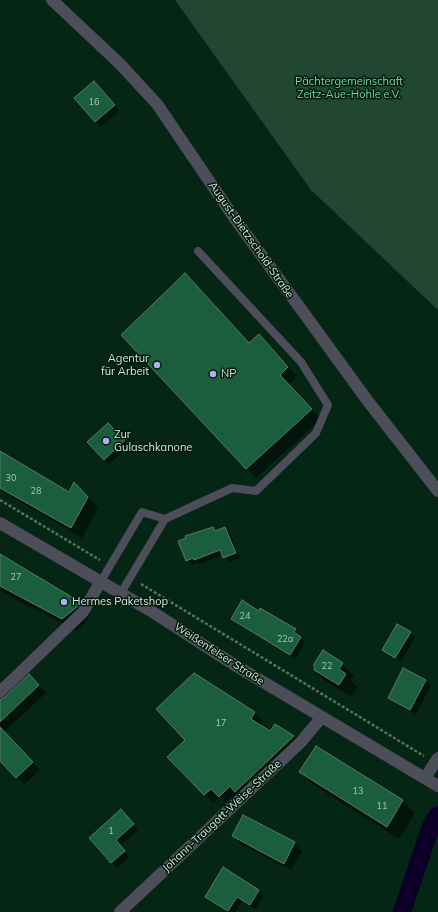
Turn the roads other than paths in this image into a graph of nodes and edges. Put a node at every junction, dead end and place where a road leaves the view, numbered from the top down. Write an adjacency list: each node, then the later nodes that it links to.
1 (52, 0): 3 (street, August-Dietzschold-Straße)
2 (198, 251): 4 (lane)
3 (438, 491)
4 (165, 519): 6 (lane); 7 (lane)
5 (0, 523): 6 (street, Weißenfelser Straße)
6 (101, 581): 7 (street, Weißenfelser Straße); 8 (street)
7 (121, 593): 9 (street, Weißenfelser Straße)
8 (0, 692)
9 (321, 718): 11 (street, Weißenfelser Straße); 13 (street, Johann-Traugott-Weise-Straße)
10 (436, 761): 11 (street)
11 (425, 778): 12 (street, Weißenfelser Straße)
12 (438, 786)
13 (120, 912)

